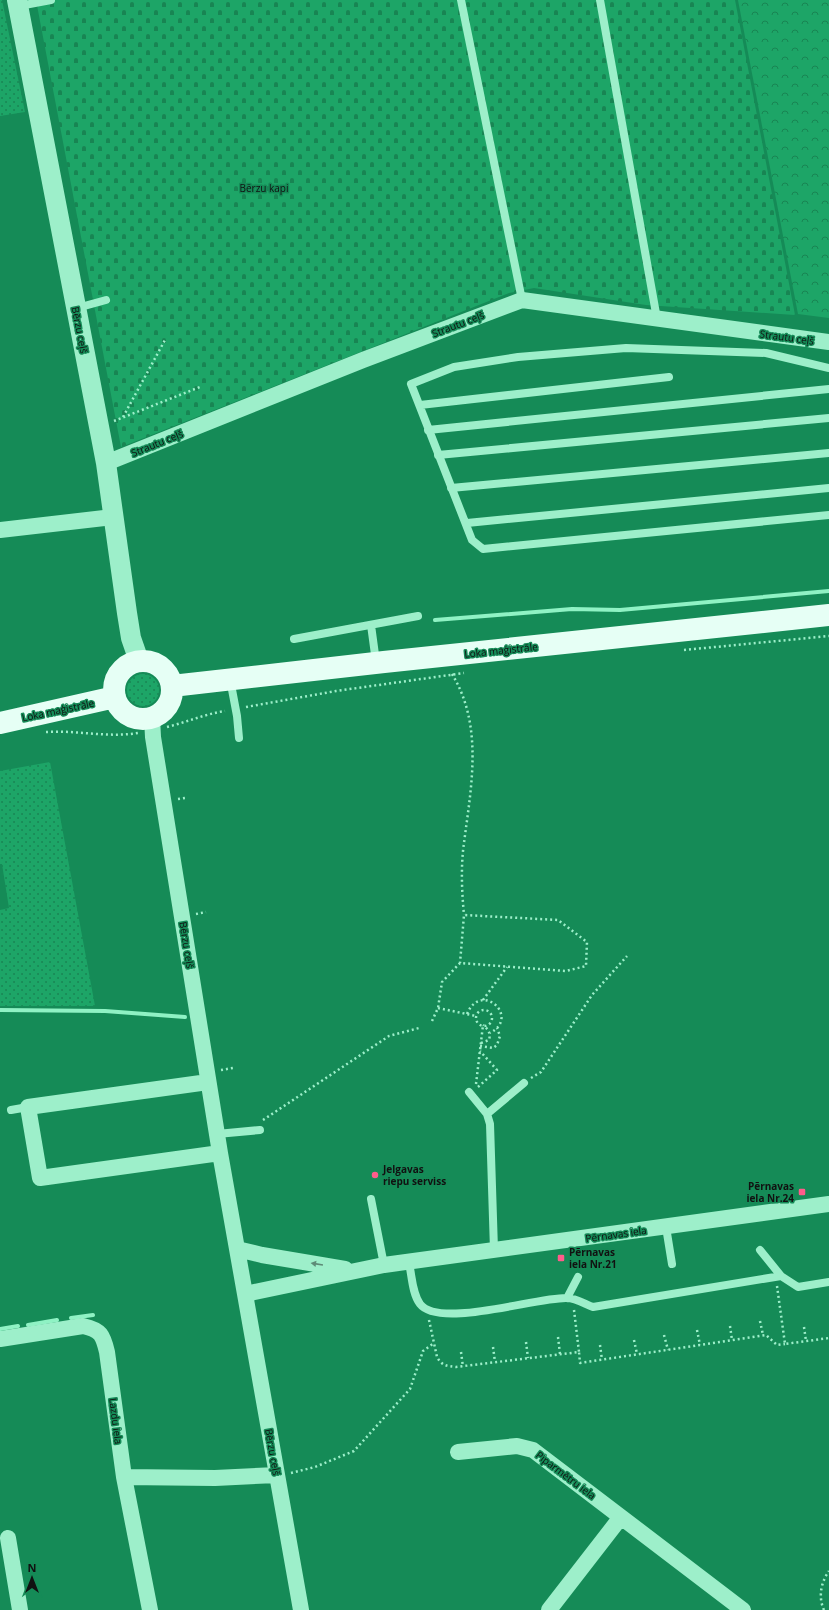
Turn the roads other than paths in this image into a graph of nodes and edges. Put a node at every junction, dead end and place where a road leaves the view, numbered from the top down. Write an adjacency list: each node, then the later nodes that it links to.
1 (51, 0): 4 (lane)
2 (461, 0): 6 (lane)
3 (600, 0): 8 (lane)
4 (17, 3): 7 (street, Bērzu ceļš)
5 (106, 300): 7 (lane)
6 (522, 300): 8 (street, Strautu ceļš); 18 (street, Strautu ceļš)
7 (76, 308): 18 (street, Bērzu ceļš)
8 (657, 319): 9 (street, Strautu ceļš)
9 (829, 342)
10 (829, 368): 13 (lane)
11 (669, 378): 13 (lane)
12 (829, 389): 15 (lane)
13 (420, 405): 15 (lane)
14 (829, 418): 17 (lane)
15 (428, 430): 17 (lane)
16 (829, 453): 19 (lane)
17 (438, 455): 19 (lane)
18 (106, 463): 22 (street, Bērzu ceļš)
19 (451, 488): 23 (lane)
20 (829, 488): 23 (lane)
21 (829, 515): 23 (lane)
22 (113, 517): 24 (street); 29 (street, Bērzu ceļš)
23 (466, 523)
24 (0, 530)
25 (829, 615): 30 (main road, Loka maģistrāle)
26 (418, 616): 27 (lane)
27 (372, 625): 28 (lane); 30 (lane)
28 (294, 639)
29 (139, 661): 32 (main road); 33 (main road)
30 (376, 663): 31 (main road, Loka maģistrāle)
31 (229, 679): 32 (main road, Loka maģistrāle); 36 (lane)
32 (172, 686): 35 (main road)
33 (115, 697): 34 (main road, Loka maģistrāle); 35 (main road)
34 (0, 723)
35 (153, 728): 37 (street, Bērzu ceļš)
36 (239, 738)
37 (208, 1082): 40 (street); 44 (street, Bērzu ceļš)
38 (524, 1083): 42 (lane)
39 (472, 1091): 42 (lane)
40 (28, 1107): 41 (lane); 45 (street)
41 (10, 1110)
42 (487, 1114): 50 (lane)
43 (260, 1130): 44 (lane)
44 (217, 1134): 45 (street, Bērzu ceļš)
45 (220, 1153): 49 (street, Bērzu ceļš)
46 (371, 1199): 54 (lane)
47 (829, 1204): 48 (street, Pērnavas iela)
48 (666, 1227): 50 (street, Pērnavas iela); 53 (lane)
49 (237, 1249): 55 (street, one-way to 49); 59 (street, Bērzu ceļš)
50 (494, 1250): 52 (street, Pērnavas iela)
51 (760, 1250): 57 (lane)
52 (409, 1263): 54 (street, Pērnavas iela); 60 (lane)
53 (672, 1264)
54 (384, 1265): 55 (street, Pērnavas iela)
55 (355, 1270): 59 (street, Pērnavas iela)
56 (578, 1277): 60 (lane)
57 (778, 1277): 58 (lane); 60 (lane)
58 (829, 1282)
59 (245, 1294): 63 (street, Bērzu ceļš)
60 (570, 1299)
61 (0, 1339): 64 (street, Lazdu iela)
62 (458, 1452): 65 (street, Piparmētru iela)
63 (277, 1475): 64 (street); 69 (street, Bērzu ceļš)
64 (124, 1477): 68 (street, Lazdu iela)
65 (621, 1517): 70 (street); 71 (street, Piparmētru iela)
66 (8, 1538): 67 (street)
67 (20, 1610)
68 (150, 1610)
69 (301, 1610)
70 (549, 1610)
71 (743, 1610)

